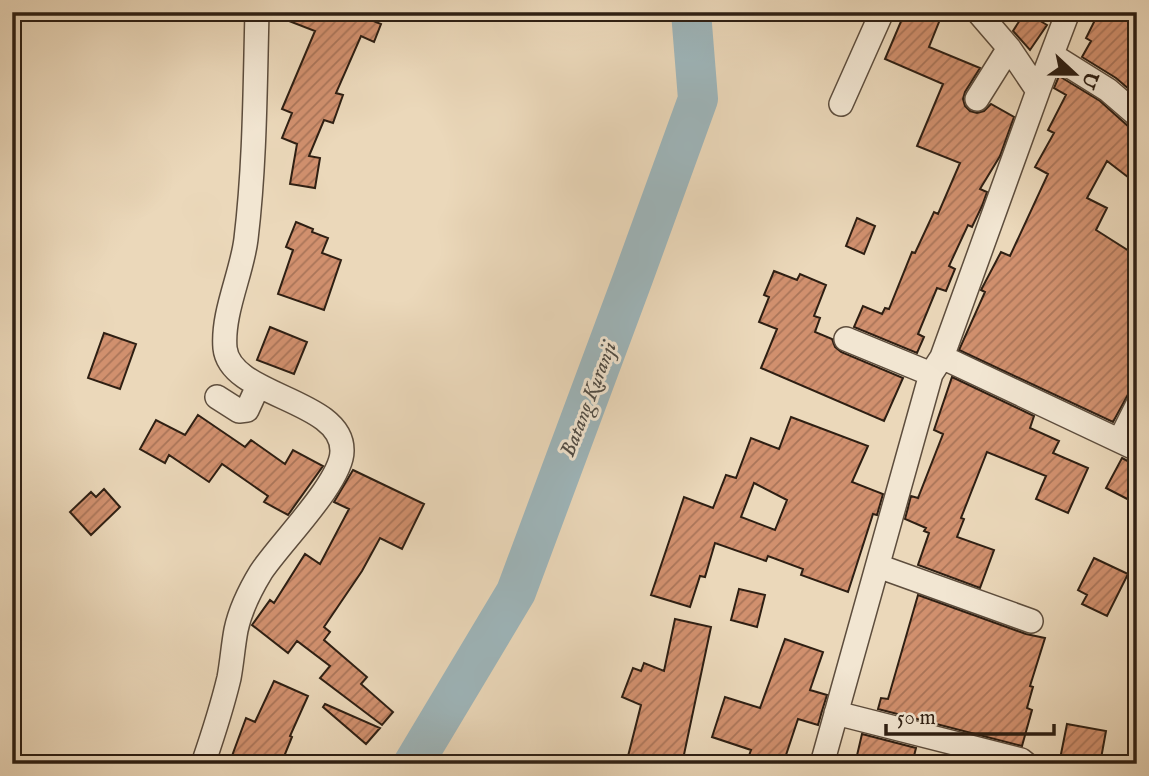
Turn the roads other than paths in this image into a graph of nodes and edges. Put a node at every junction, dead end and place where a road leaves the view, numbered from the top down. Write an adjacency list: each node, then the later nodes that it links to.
1 (257, 12): 13 (street)
2 (882, 12): 9 (street)
3 (978, 12): 5 (street)
4 (1068, 12): 6 (street)
5 (1009, 48): 7 (street); 8 (street)
6 (1052, 55): 7 (street); 10 (street)
7 (1038, 91): 12 (street)
8 (977, 99)
9 (841, 104)
10 (1137, 115)
11 (846, 339): 12 (street)
12 (936, 365): 16 (street); 17 (street)
13 (258, 386): 14 (street); 21 (street)
14 (217, 397)
15 (1137, 406): 16 (street)
16 (1128, 445)
17 (878, 565): 18 (street); 19 (street)
18 (1031, 621)
19 (836, 713): 20 (street); 22 (street)
20 (826, 763)
21 (204, 764)
22 (1026, 764)

